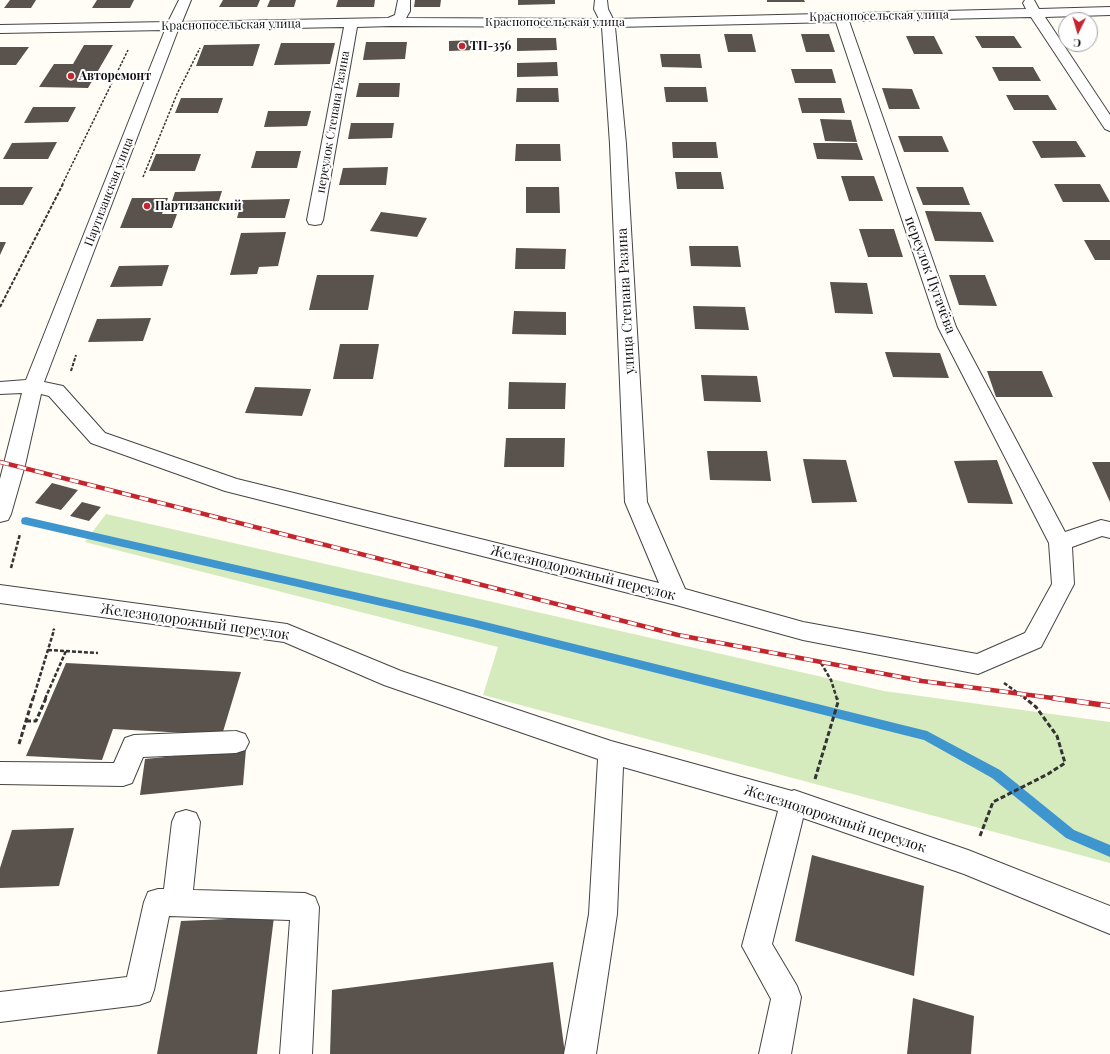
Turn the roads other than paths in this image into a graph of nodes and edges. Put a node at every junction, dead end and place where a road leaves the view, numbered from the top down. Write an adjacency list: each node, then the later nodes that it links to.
1 (186, 0): 11 (street, Партизанская улица)
2 (404, 0): 8 (street)
3 (601, 0): 10 (street, улица Степана Разина)
4 (1028, 0): 6 (street)
5 (1110, 11): 6 (street, Краснопосельская улица)
6 (1035, 12): 7 (street, Краснопосельская улица); 13 (street)
7 (831, 13): 10 (street, Краснопосельская улица); 19 (street, переулок Пугачёва)
8 (390, 22): 9 (street, Краснопосельская улица); 10 (street, Краснопосельская улица)
9 (351, 23): 11 (street, Краснопосельская улица); 14 (street, переулок Степана Разина)
10 (608, 23): 21 (street, улица Степана Разина)
11 (173, 26): 12 (street, Краснопосельская улица); 15 (street, Партизанская улица)
12 (0, 29)
13 (1108, 119)
14 (315, 220)
15 (33, 386): 16 (street, Железнодорожный переулок); 17 (street, Партизанская улица); 21 (street, Железнодорожный переулок)
16 (0, 388)
17 (0, 514)
18 (1110, 530): 19 (street)
19 (1060, 543): 21 (street, Железнодорожный переулок)
20 (0, 594): 23 (street, Железнодорожный переулок)
21 (676, 596)
22 (236, 742): 24 (street)
23 (611, 752): 25 (street, Железнодорожный переулок); 31 (street)
24 (0, 774)
25 (800, 804): 28 (street, Железнодорожный переулок); 32 (street)
26 (186, 822): 27 (street)
27 (177, 903): 29 (street); 30 (street)
28 (1110, 920)
29 (0, 1007)
30 (296, 1054)
31 (580, 1054)
32 (775, 1054)

